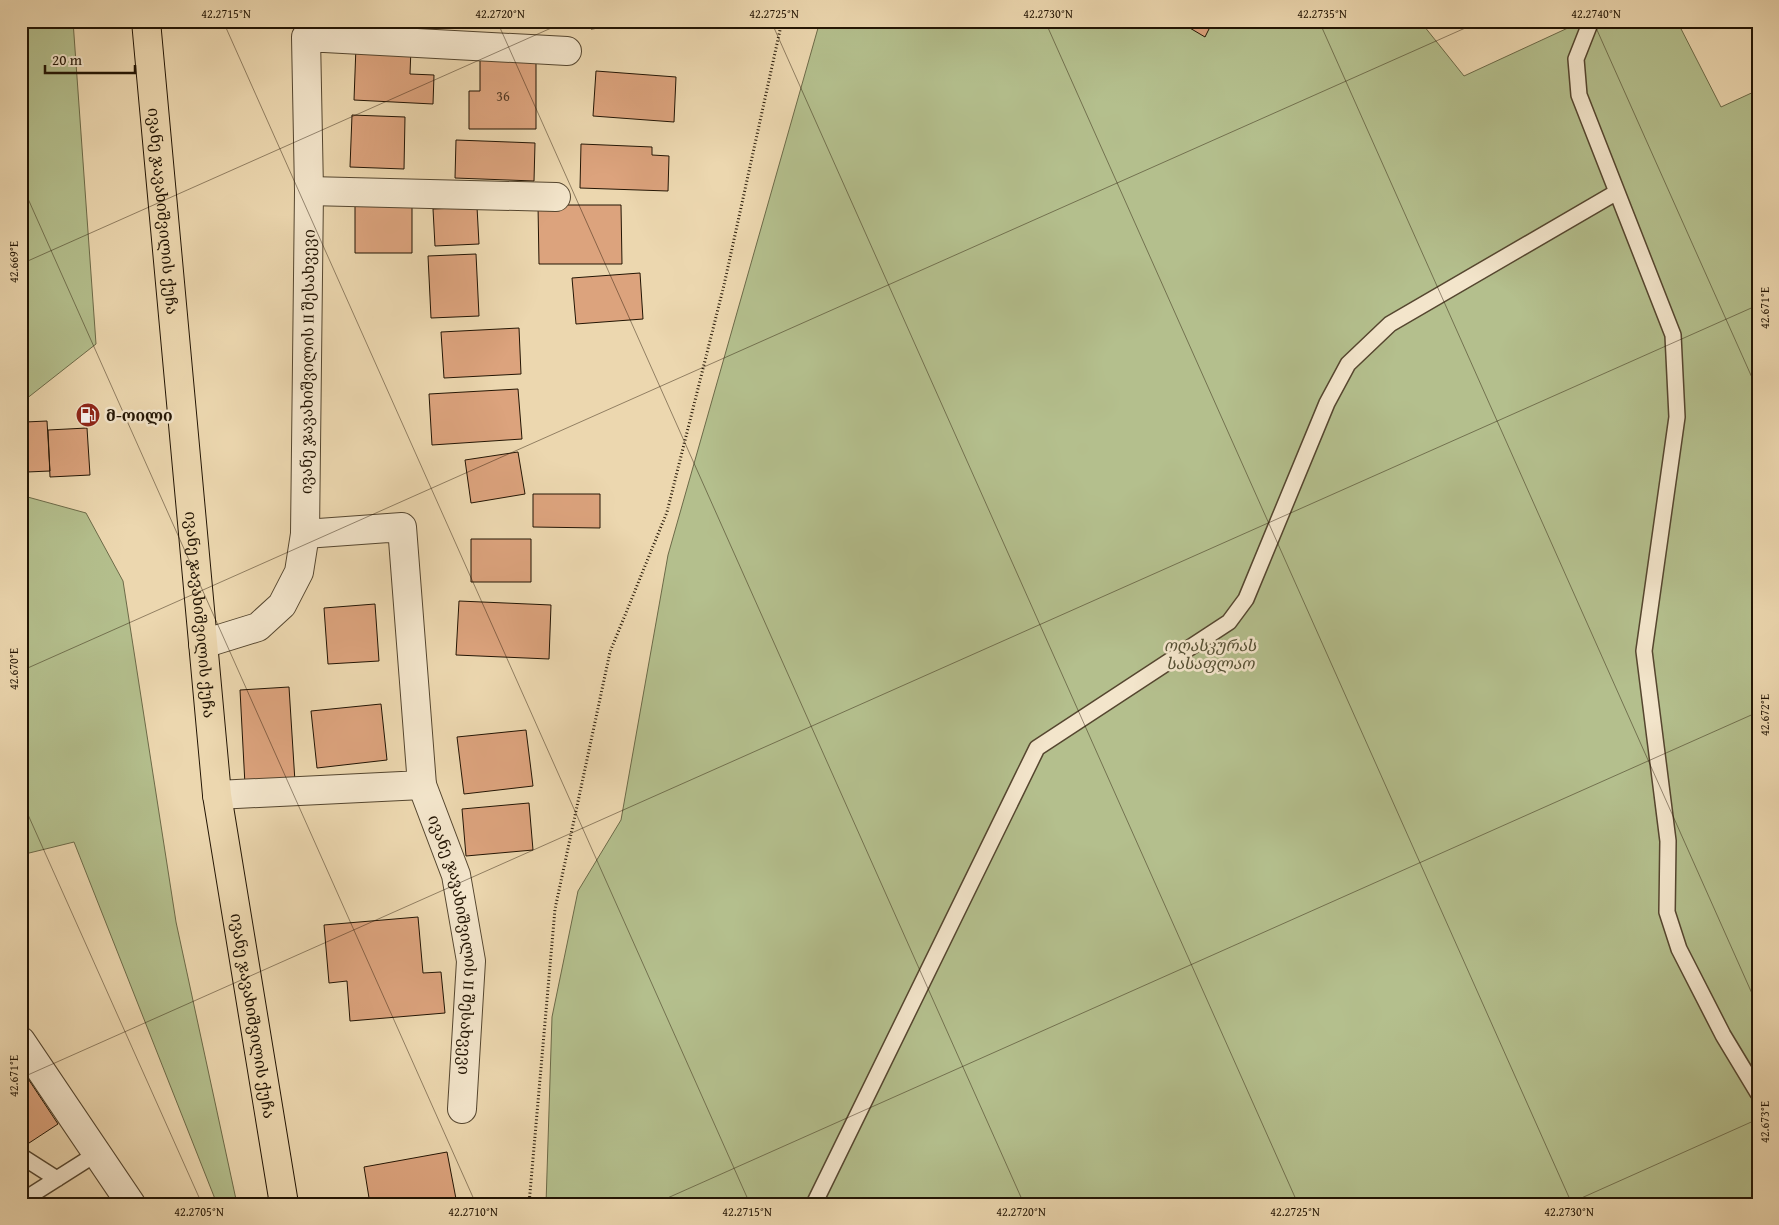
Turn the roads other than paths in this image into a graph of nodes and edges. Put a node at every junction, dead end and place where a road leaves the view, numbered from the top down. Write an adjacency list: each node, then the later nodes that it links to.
1 (146, 21): 8 (main road, ივანე ჯავახიშვილის ქუჩა)
2 (1591, 21): 5 (lane)
3 (567, 51): 4 (street, ივანე ჯავახიშვილის II შესახვევი)
4 (309, 191): 6 (street); 7 (street, ივანე ჯავახიშვილის II შესახვევი)
5 (1617, 192): 12 (lane); 20 (lane)
6 (556, 197)
7 (305, 534): 8 (street, ივანე ჯავახიშვილის II შესახვევი); 9 (street, ივანე ჯავახიშვილის II შესახვევი)
8 (203, 644): 10 (main road, ივანე ჯავახიშვილის ქუჩა)
9 (422, 785): 10 (street); 13 (street, ივანე ჯავახიშვილის II შესახვევი)
10 (217, 795): 19 (main road, ივანე ჯავახიშვილის ქუჩა)
11 (21, 1041): 14 (street)
12 (1758, 1092)
13 (462, 1108)
14 (96, 1154): 16 (lane); 18 (street)
15 (21, 1156): 16 (lane)
16 (57, 1179): 17 (lane)
17 (24, 1201)
18 (131, 1204)
19 (284, 1204)
20 (814, 1204)

